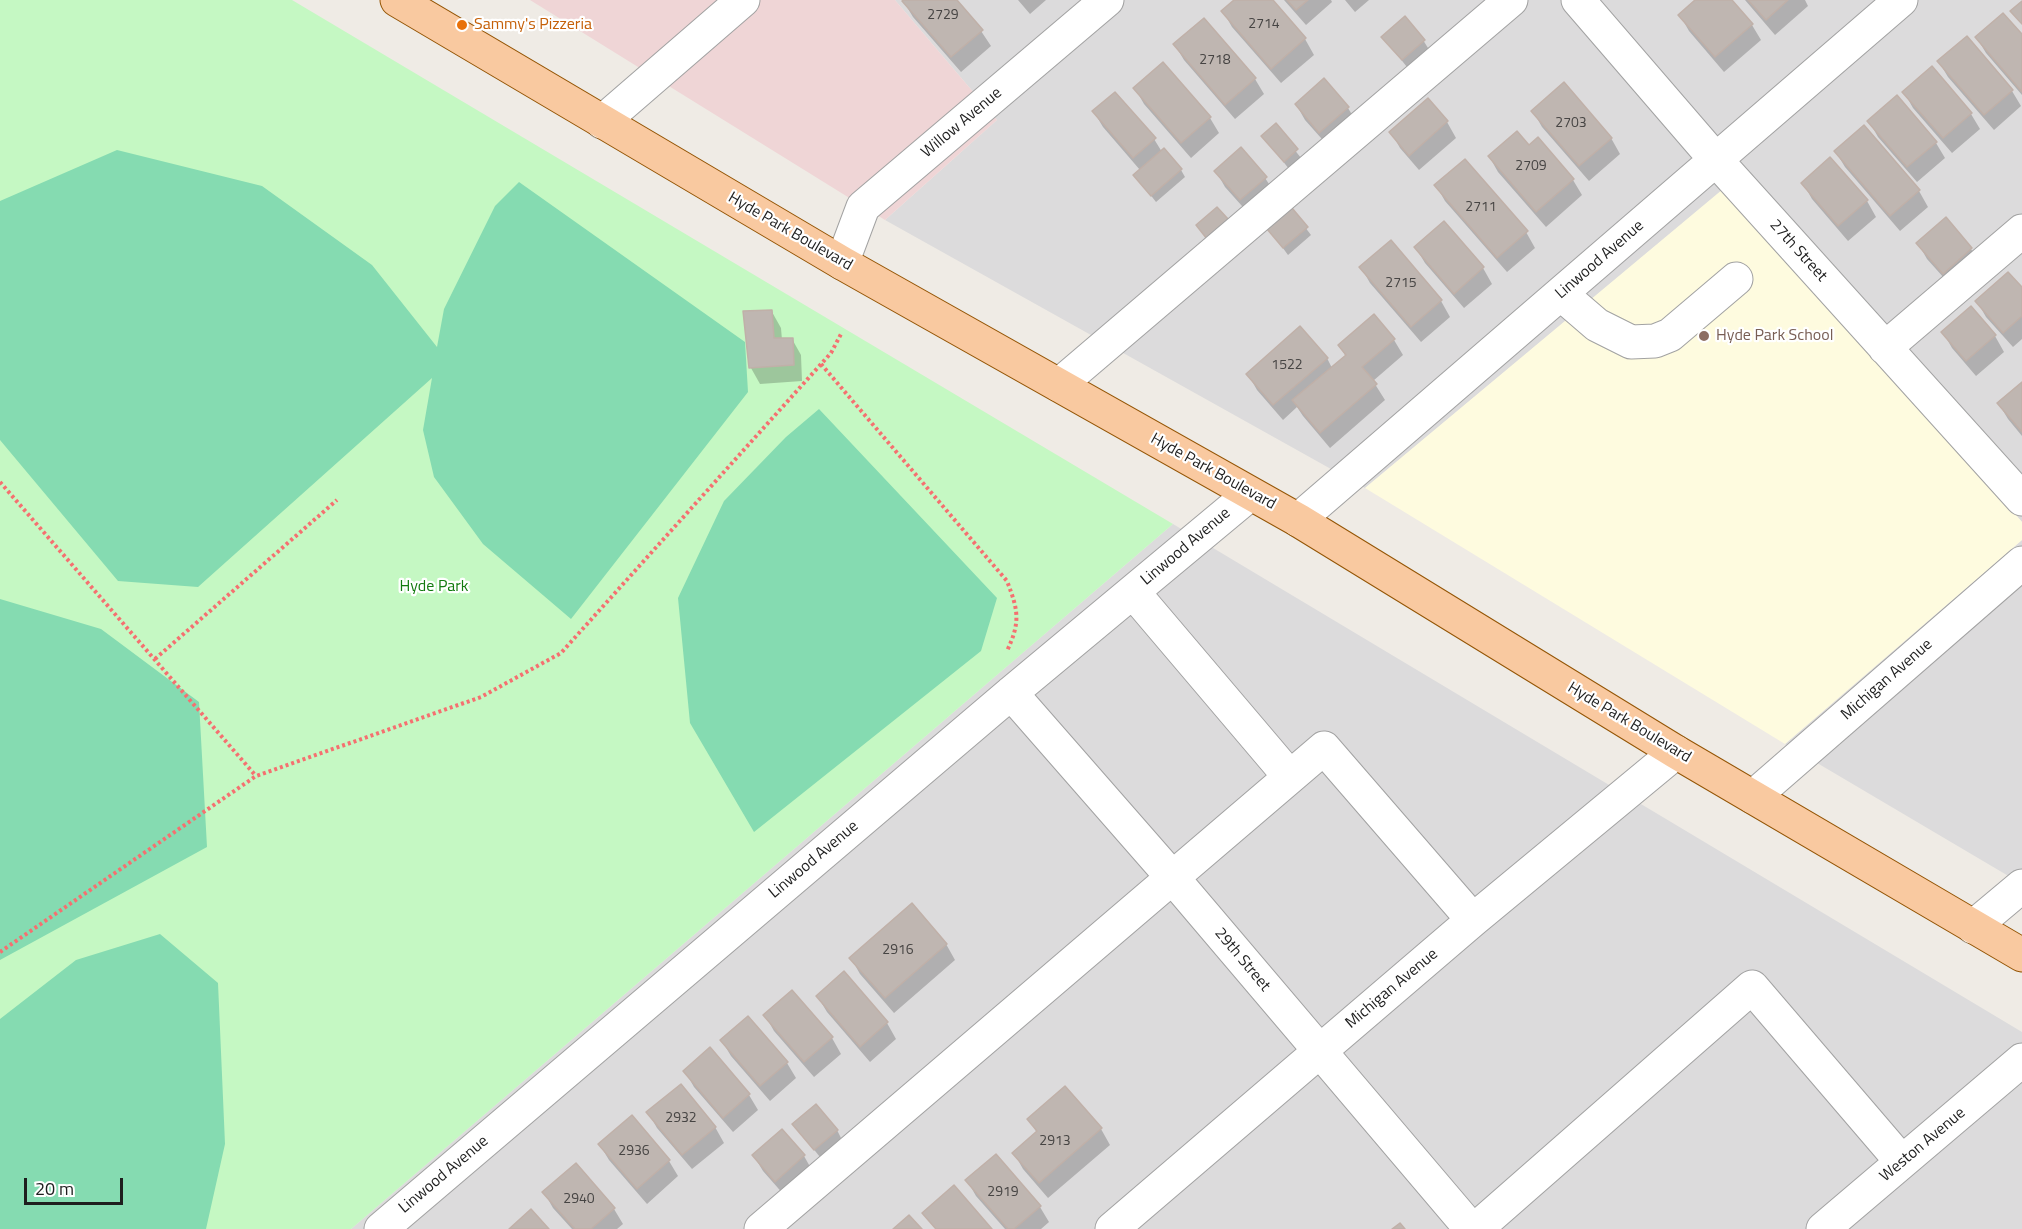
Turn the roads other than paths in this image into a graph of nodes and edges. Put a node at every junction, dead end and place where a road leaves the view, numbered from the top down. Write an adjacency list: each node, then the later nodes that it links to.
1 (743, 0): 7 (street)
2 (1107, 0): 10 (street, Willow Avenue)
3 (1511, 0): 14 (street)
4 (1578, 0): 8 (street, 27th Street)
5 (1901, 0): 8 (street, Linwood Avenue)
6 (400, 1): 7 (main road, Hyde Park Boulevard)
7 (602, 122): 10 (main road, Hyde Park Boulevard)
8 (1716, 160): 12 (street, Linwood Avenue); 13 (street, 27th Street)
9 (2022, 231): 13 (street)
10 (842, 263): 14 (main road, Hyde Park Boulevard)
11 (1736, 279): 12 (street)
12 (1561, 294): 17 (street, Linwood Avenue)
13 (1886, 348): 16 (street, 27th Street)
14 (1059, 386): 15 (main road, Hyde Park Boulevard)
15 (1250, 494): 17 (main road, Hyde Park Boulevard); 19 (street, Linwood Avenue)
16 (2022, 499)
17 (1298, 520): 21 (main road, Hyde Park Boulevard)
18 (2022, 563): 23 (street, Michigan Avenue)
19 (1132, 592): 20 (street, Linwood Avenue); 22 (street)
20 (1011, 693): 24 (street, 29th Street); 32 (street, Linwood Avenue)
21 (1676, 752): 23 (main road, Hyde Park Boulevard); 26 (street, Michigan Avenue)
22 (1290, 777): 24 (street); 26 (street)
23 (1753, 797): 27 (main road, Hyde Park Boulevard)
24 (1172, 877): 29 (street, 29th Street); 33 (street)
25 (2022, 886): 27 (street)
26 (1473, 920): 29 (street, Michigan Avenue)
27 (1973, 927): 28 (main road, Hyde Park Boulevard)
28 (2022, 955)
29 (1319, 1051): 34 (street, Michigan Avenue); 35 (street, 29th Street)
30 (2022, 1060): 31 (street, Weston Avenue)
31 (1902, 1162): 36 (street); 37 (street, Weston Avenue)
32 (381, 1229)
33 (760, 1229)
34 (1112, 1229)
35 (1471, 1229)
36 (1476, 1229)
37 (1823, 1229)

